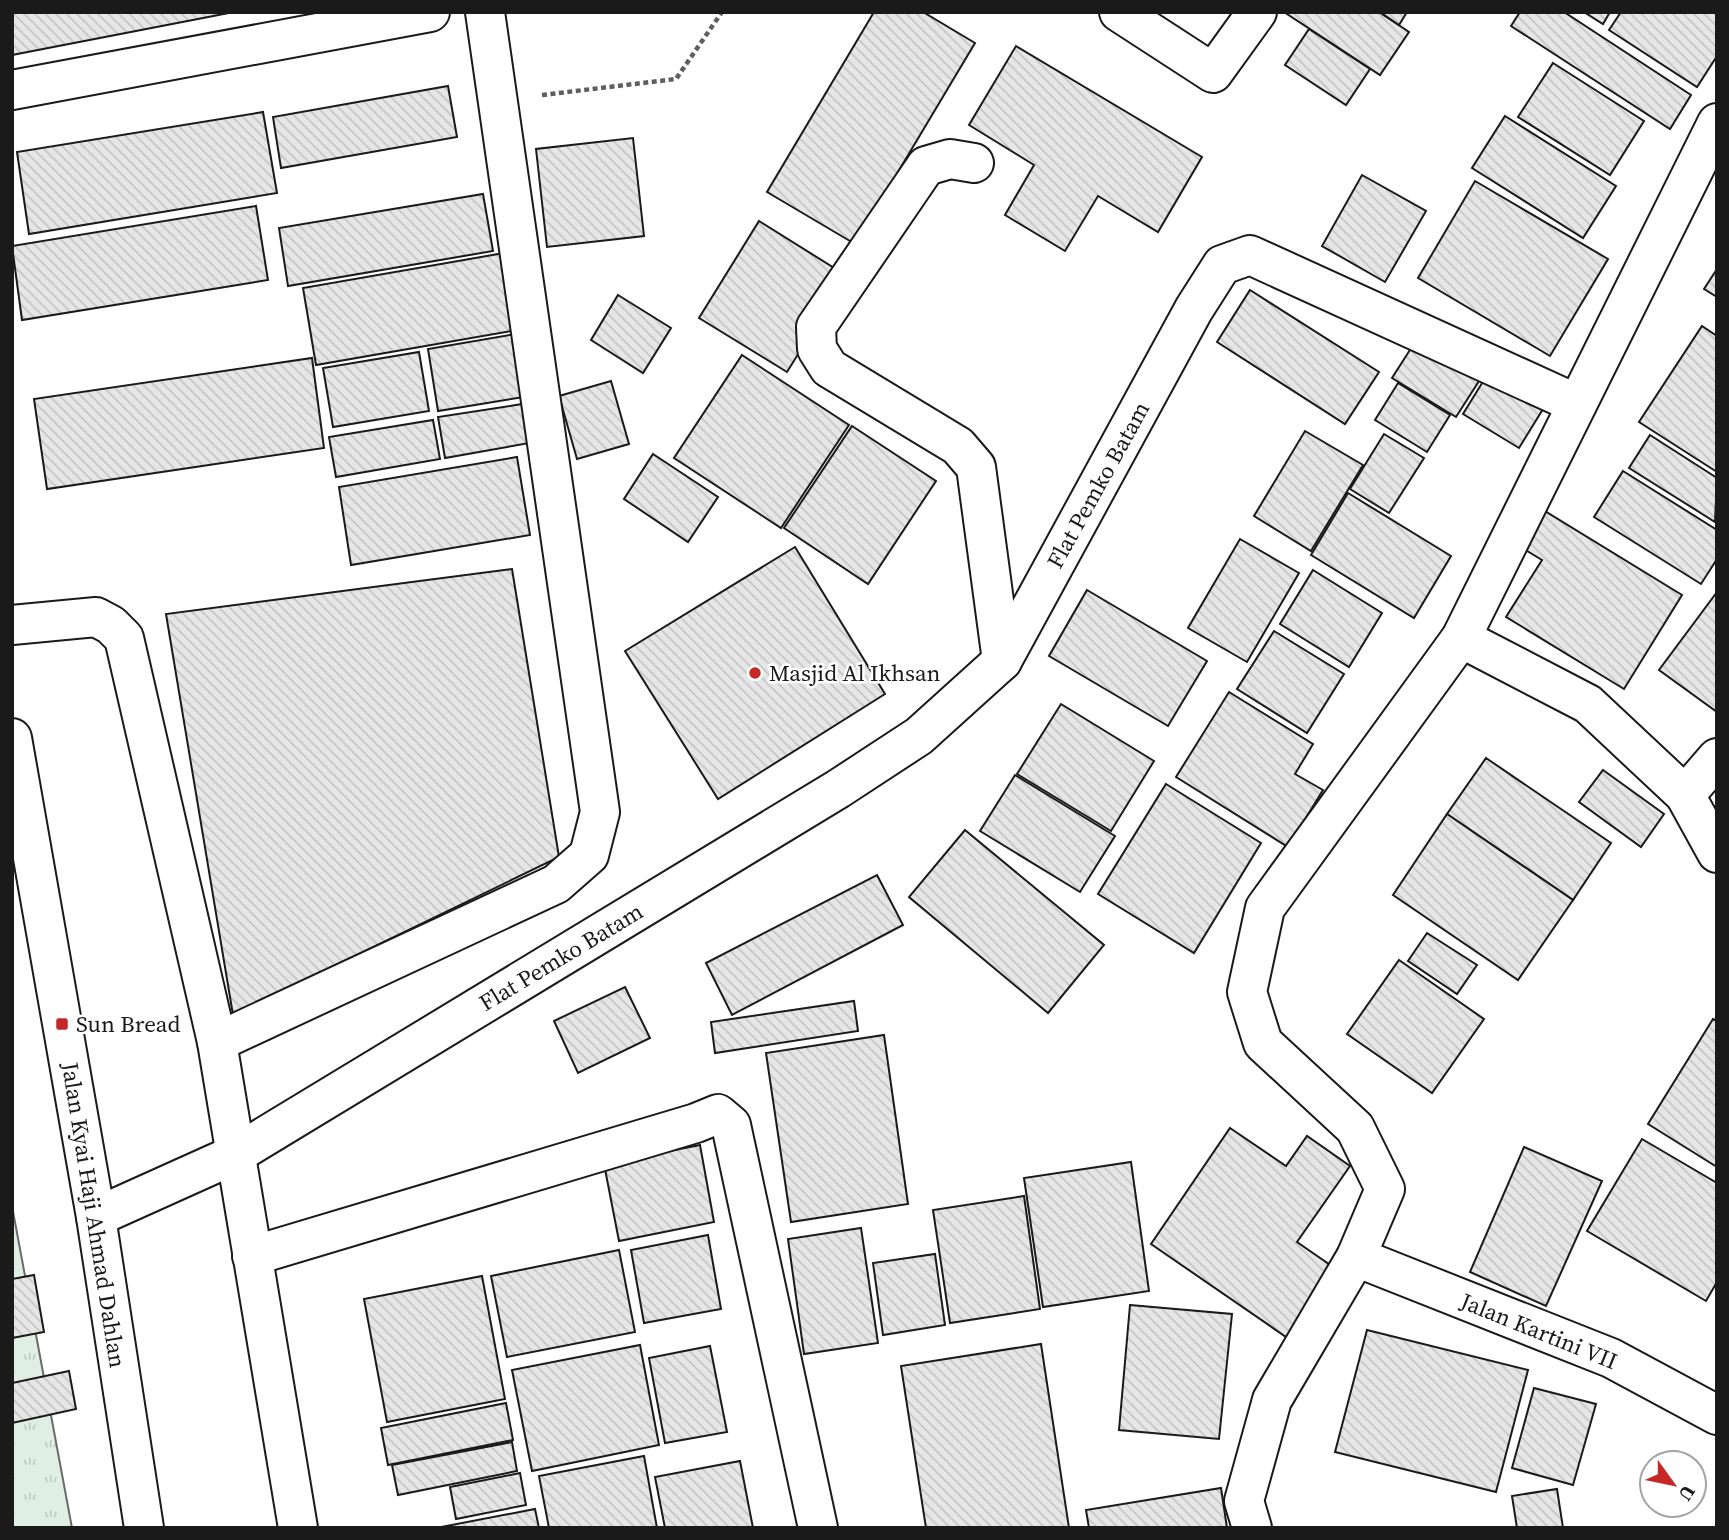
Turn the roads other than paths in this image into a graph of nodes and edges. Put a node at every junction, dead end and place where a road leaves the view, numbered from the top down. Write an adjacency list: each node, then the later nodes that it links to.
1 (430, 12): 5 (street)
2 (485, 12): 16 (street)
3 (1119, 12): 4 (street)
4 (1257, 12)
5 (12, 90)
6 (1717, 123): 8 (street)
7 (974, 163): 11 (street)
8 (1577, 404): 10 (street); 11 (street, Flat Pemko Batam)
9 (12, 625): 16 (street)
10 (1461, 638): 14 (street); 20 (street)
11 (1002, 661): 17 (street, Flat Pemko Batam)
12 (12, 738): 18 (street, Jalan Kyai Haji Ahmad Dahlan)
13 (1717, 758): 14 (street)
14 (1685, 795): 15 (street)
15 (1717, 853)
16 (217, 1042): 17 (street)
17 (236, 1154): 18 (street, Flat Pemko Batam); 19 (street)
18 (96, 1217): 22 (street, Jalan Kyai Haji Ahmad Dahlan)
19 (252, 1256): 23 (street); 24 (street)
20 (1356, 1257): 21 (street, Jalan Kartini VII); 25 (street)
21 (1717, 1415)
22 (144, 1528)
23 (298, 1528)
24 (818, 1528)
25 (1251, 1528)

